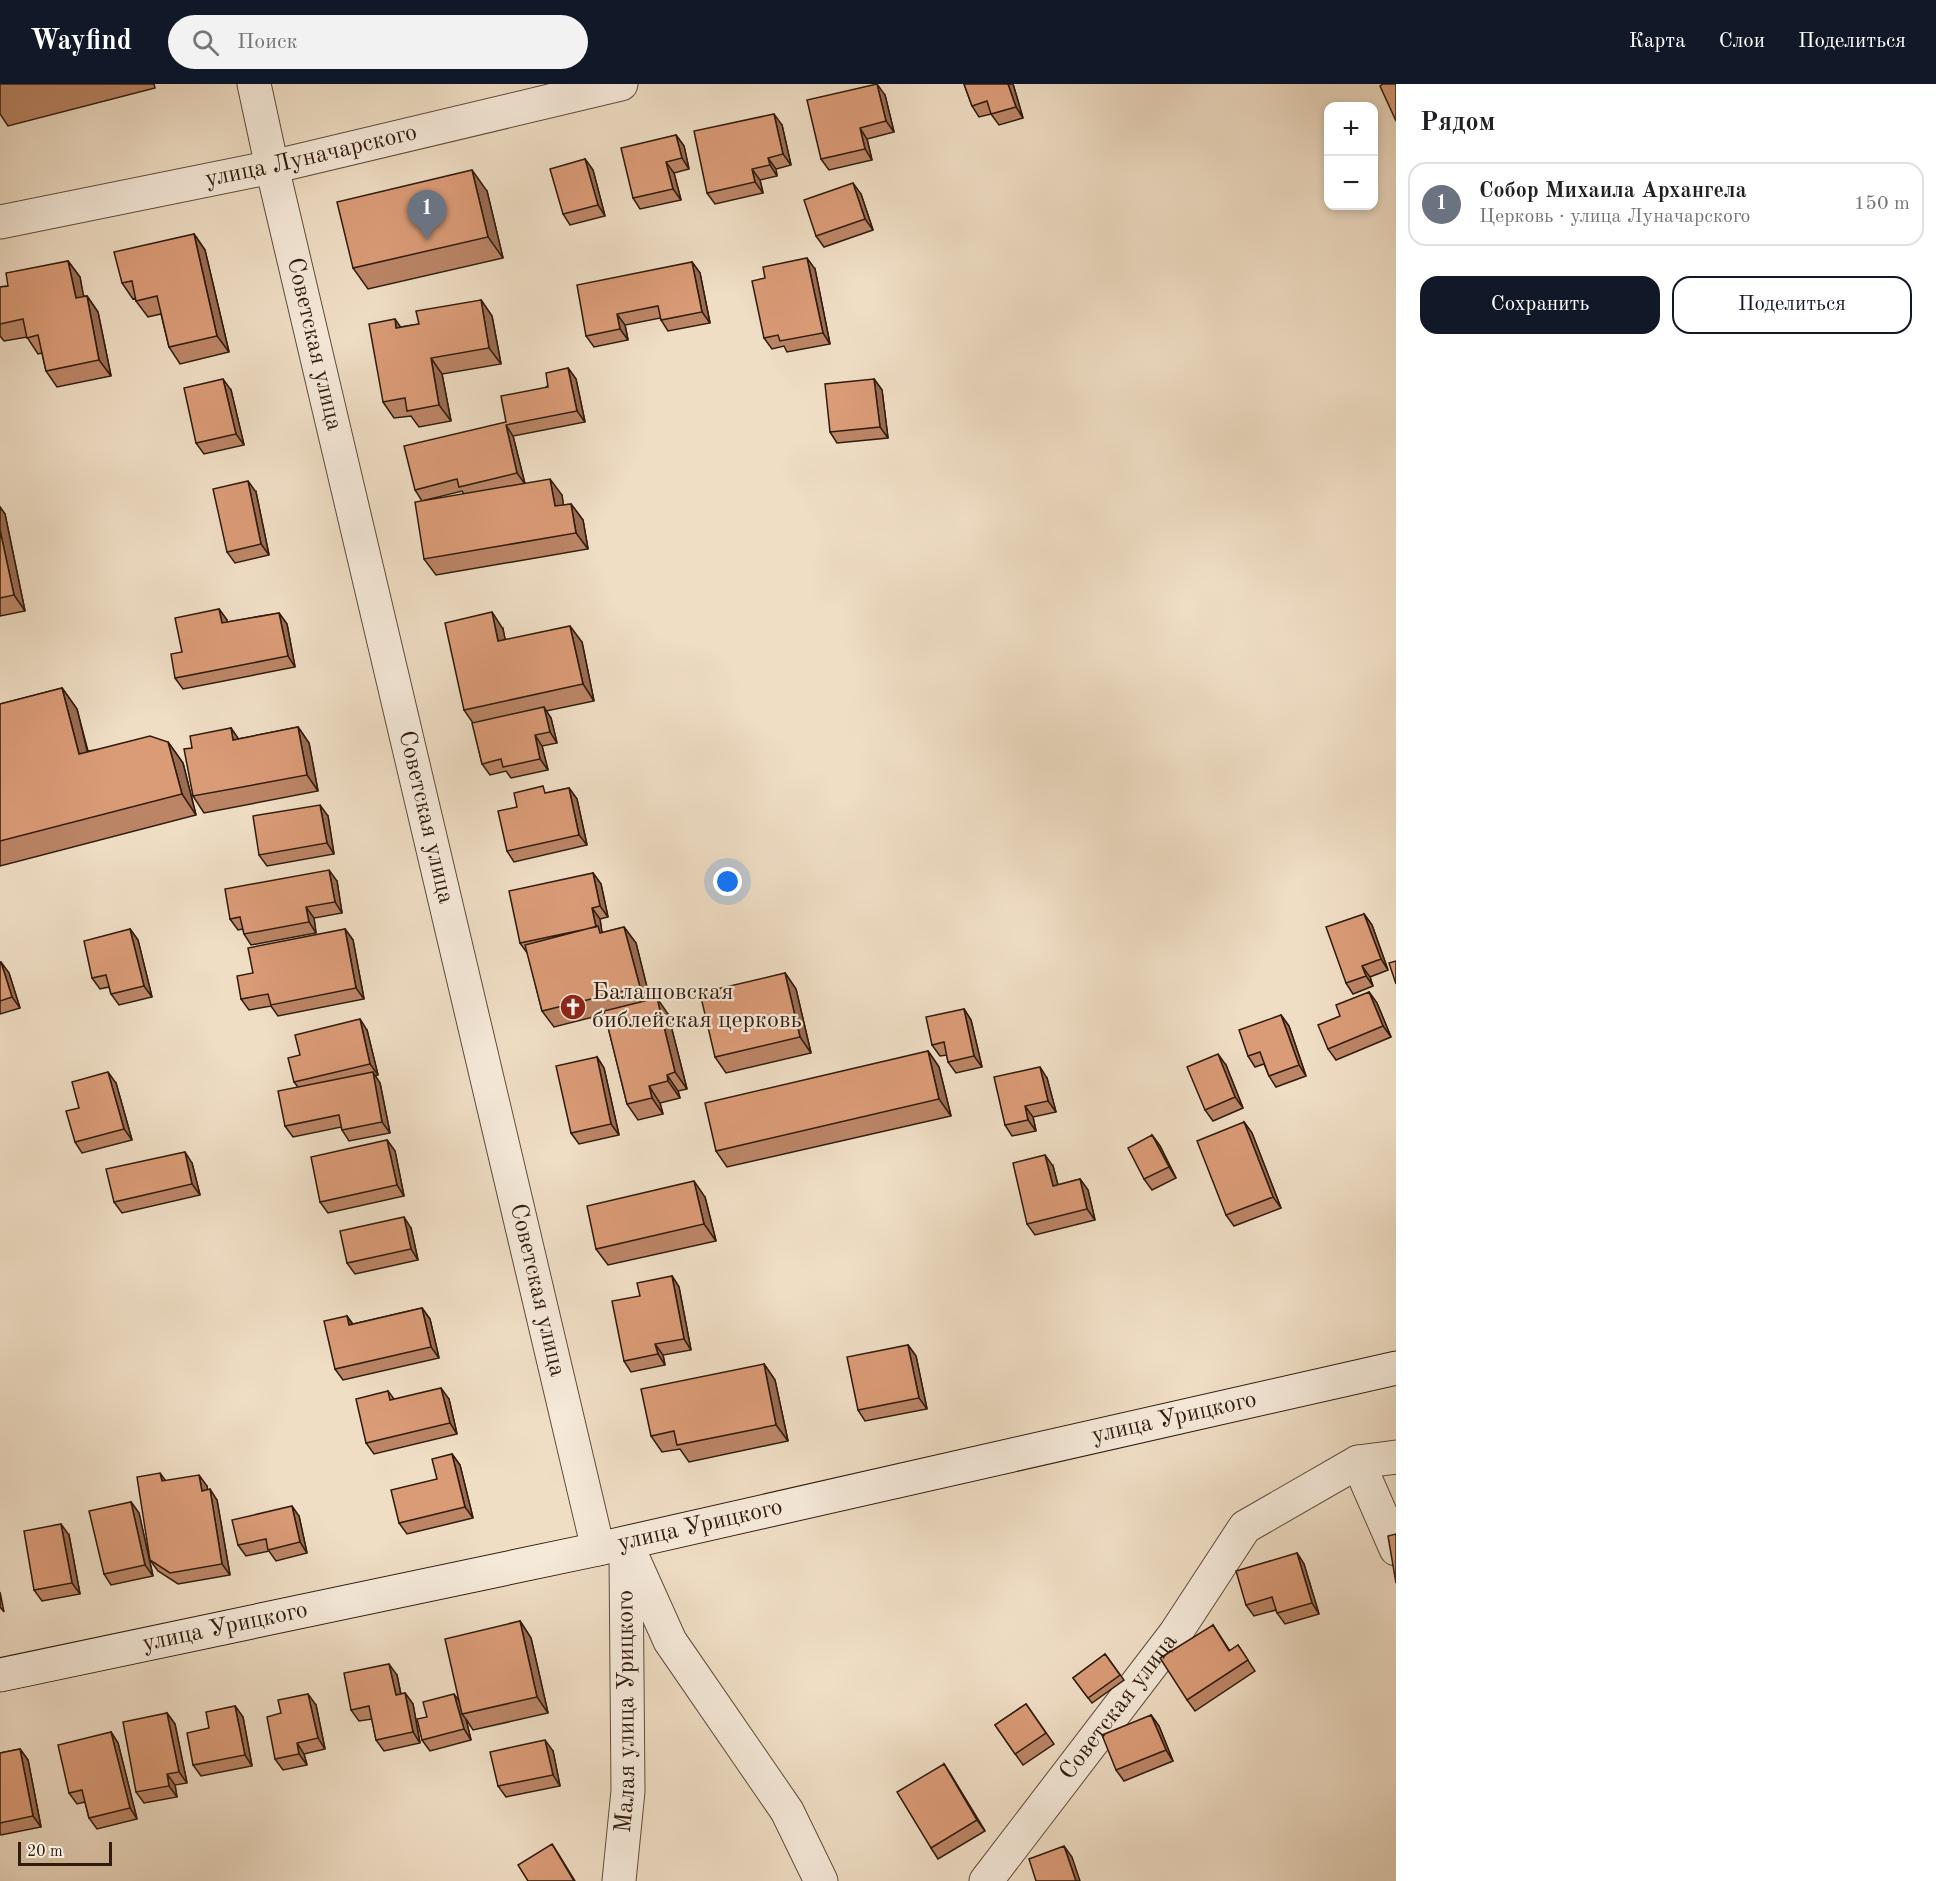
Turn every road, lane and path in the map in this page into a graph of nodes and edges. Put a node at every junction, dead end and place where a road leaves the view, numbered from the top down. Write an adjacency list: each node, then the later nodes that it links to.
1 (254, 84): 3 (street, Советская улица)
2 (621, 84): 3 (street, улица Луначарского)
3 (272, 167): 4 (street, улица Луначарского); 8 (street, Советская улица)
4 (0, 222)
5 (1396, 1368): 8 (street, улица Урицкого)
6 (1396, 1458): 7 (street)
7 (1358, 1462): 9 (street); 13 (street, Советская улица)
8 (612, 1546): 10 (street, улица Урицкого); 11 (street, Малая улица Урицкого); 12 (street)
9 (1396, 1549)
10 (0, 1675)
11 (619, 1881)
12 (821, 1881)
13 (986, 1881)

